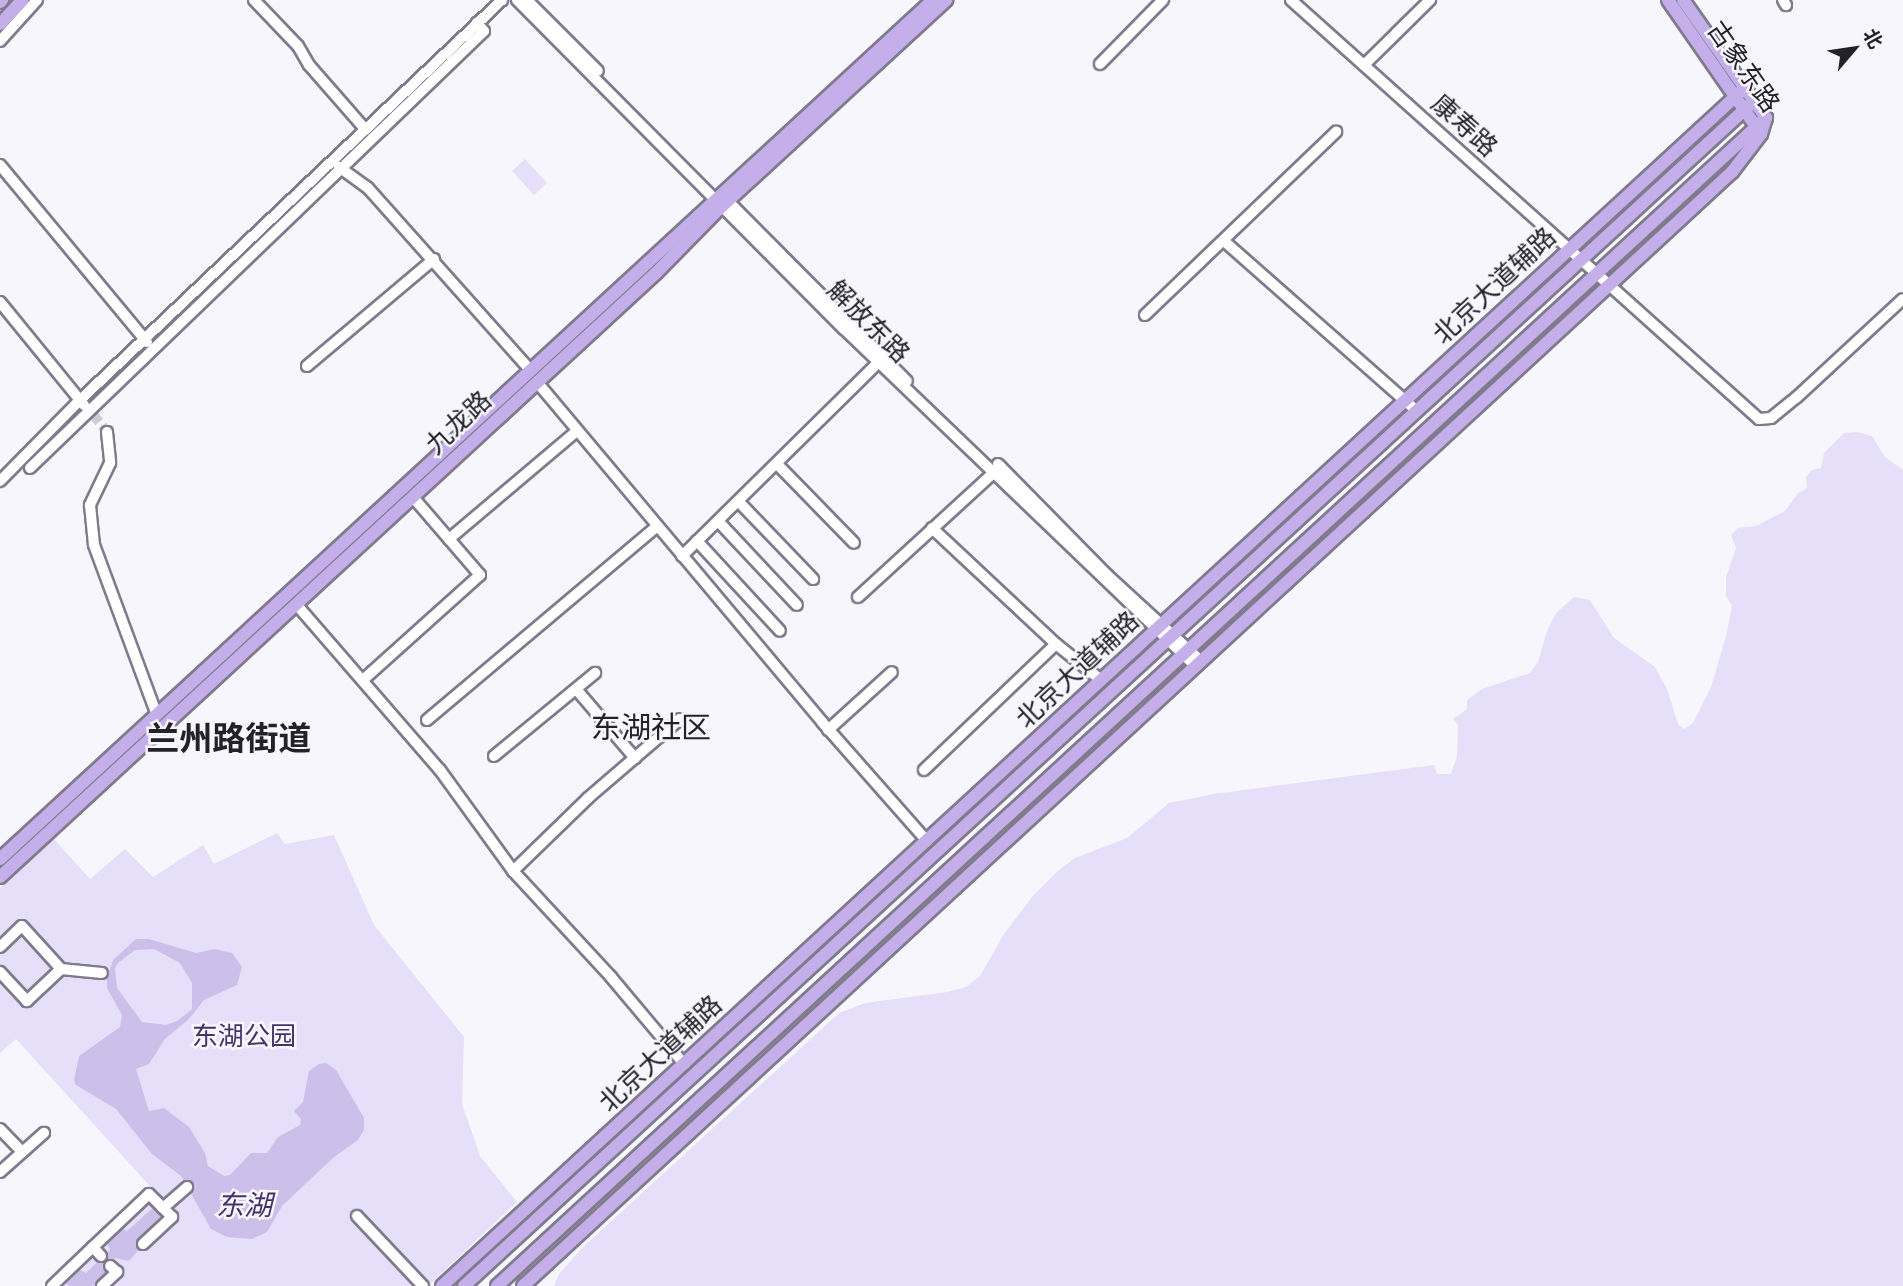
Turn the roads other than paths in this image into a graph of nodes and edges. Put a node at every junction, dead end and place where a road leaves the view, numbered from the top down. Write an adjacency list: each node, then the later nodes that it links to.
1 (22, 0): 16 (main road)
2 (37, 0): 17 (street)
3 (254, 0): 23 (street)
4 (502, 0): 15 (street)
5 (517, 0): 27 (street, 解放东路)
6 (527, 0): 27 (street, 解放东路)
7 (933, 0): 27 (main road, 九龙路)
8 (946, 0): 27 (main road, 九龙路)
9 (1163, 0): 18 (street)
10 (1291, 0): 19 (street, 康寿路)
11 (1298, 0): 19 (street, 康寿路)
12 (1430, 0): 19 (street)
13 (1668, 0): 20 (main road, 古象东路)
14 (1683, 0): 20 (main road, 古象东路)
15 (477, 23): 23 (street); 26 (street)
16 (0, 24)
17 (0, 41)
18 (1100, 64)
19 (1365, 64): 29 (street, 康寿路)
20 (1740, 92): 21 (main road, 古象东路); 29 (main road, 北京大道辅路)
21 (1749, 105): 22 (main road, 古象东路); 30 (main road)
22 (1761, 126): 32 (main road); 33 (main road)
23 (366, 130): 26 (street)
24 (1336, 132): 28 (street)
25 (0, 165): 37 (street)
26 (337, 166): 31 (street); 37 (street); 38 (street)
27 (721, 200): 39 (street, 解放东路); 41 (main road, 九龙路)
28 (1224, 241): 36 (street); 43 (street)
29 (1571, 247): 30 (street, 康寿路); 43 (main road, 北京大道辅路)
30 (1583, 258): 32 (street, 康寿路); 44 (main road)
31 (434, 259): 40 (street); 41 (street)
32 (1599, 272): 33 (street, 康寿路); 69 (main road)
33 (1611, 284): 34 (street, 康寿路); 70 (main road)
34 (1903, 299)
35 (0, 302): 42 (street)
36 (1145, 315)
37 (145, 340): 38 (street); 42 (street)
38 (154, 350): 45 (street)
39 (881, 360): 48 (street); 50 (street, 解放东路)
40 (307, 366)
41 (534, 376): 46 (street); 52 (main road, 九龙路); 76 (main road, 九龙路)
42 (79, 401): 45 (street); 51 (street)
43 (1404, 401): 44 (street); 65 (main road, 北京大道辅路)
44 (1417, 411): 67 (main road)
45 (92, 413): 49 (street)
46 (577, 430): 55 (street); 57 (street)
47 (107, 432): 76 (street)
48 (777, 464): 53 (street); 59 (street)
49 (30, 468)
50 (998, 468): 56 (street); 65 (street, 解放东路)
51 (0, 481)
52 (412, 497): 57 (street); 63 (main road, 九龙路)
53 (738, 502): 54 (street); 61 (street)
54 (718, 521): 58 (street); 64 (street)
55 (657, 526): 60 (street); 78 (street)
56 (932, 528): 62 (street); 68 (street)
57 (449, 539): 73 (street)
58 (697, 541): 60 (street); 66 (street)
59 (854, 543)
60 (682, 556): 79 (street)
61 (813, 579)
62 (858, 597)
63 (296, 604): 73 (street); 86 (main road, 九龙路)
64 (797, 605)
65 (1159, 627): 67 (street, 解放东路); 74 (main road, 北京大道辅路)
66 (780, 631)
67 (1170, 637): 69 (street, 解放东路); 107 (main road)
68 (1056, 644): 74 (street); 82 (street)
69 (1186, 652): 70 (street, 解放东路); 108 (main road)
70 (1198, 664): 109 (main road)
71 (892, 672): 79 (street)
72 (595, 673): 75 (street)
73 (364, 679): 85 (street)
74 (1101, 680): 83 (main road, 北京大道辅路)
75 (576, 689): 80 (street); 81 (street)
76 (157, 715): 84 (main road, 九龙路)
77 (680, 719): 81 (street)
78 (427, 720)
79 (828, 730): 83 (street)
80 (494, 755)
81 (635, 758): 85 (street)
82 (923, 770)
83 (927, 841): 91 (main road, 北京大道辅路)
84 (0, 859)
85 (513, 870): 91 (street)
86 (0, 877)
87 (2, 942): 88 (street)
88 (61, 969): 89 (street); 90 (street)
89 (0, 972)
90 (102, 973)
91 (684, 1064): 106 (main road, 北京大道辅路)
92 (0, 1129): 94 (street)
93 (44, 1133): 94 (street)
94 (22, 1152): 95 (street)
95 (0, 1172)
96 (187, 1187): 97 (street)
97 (163, 1208): 99 (street); 100 (street)
98 (356, 1216): 105 (street)
99 (143, 1244)
100 (93, 1247): 101 (street); 103 (street)
101 (101, 1256)
102 (110, 1266): 104 (street)
103 (51, 1286)
104 (102, 1286)
105 (423, 1286)
106 (442, 1286)
107 (464, 1286)
108 (497, 1286)
109 (523, 1286)

